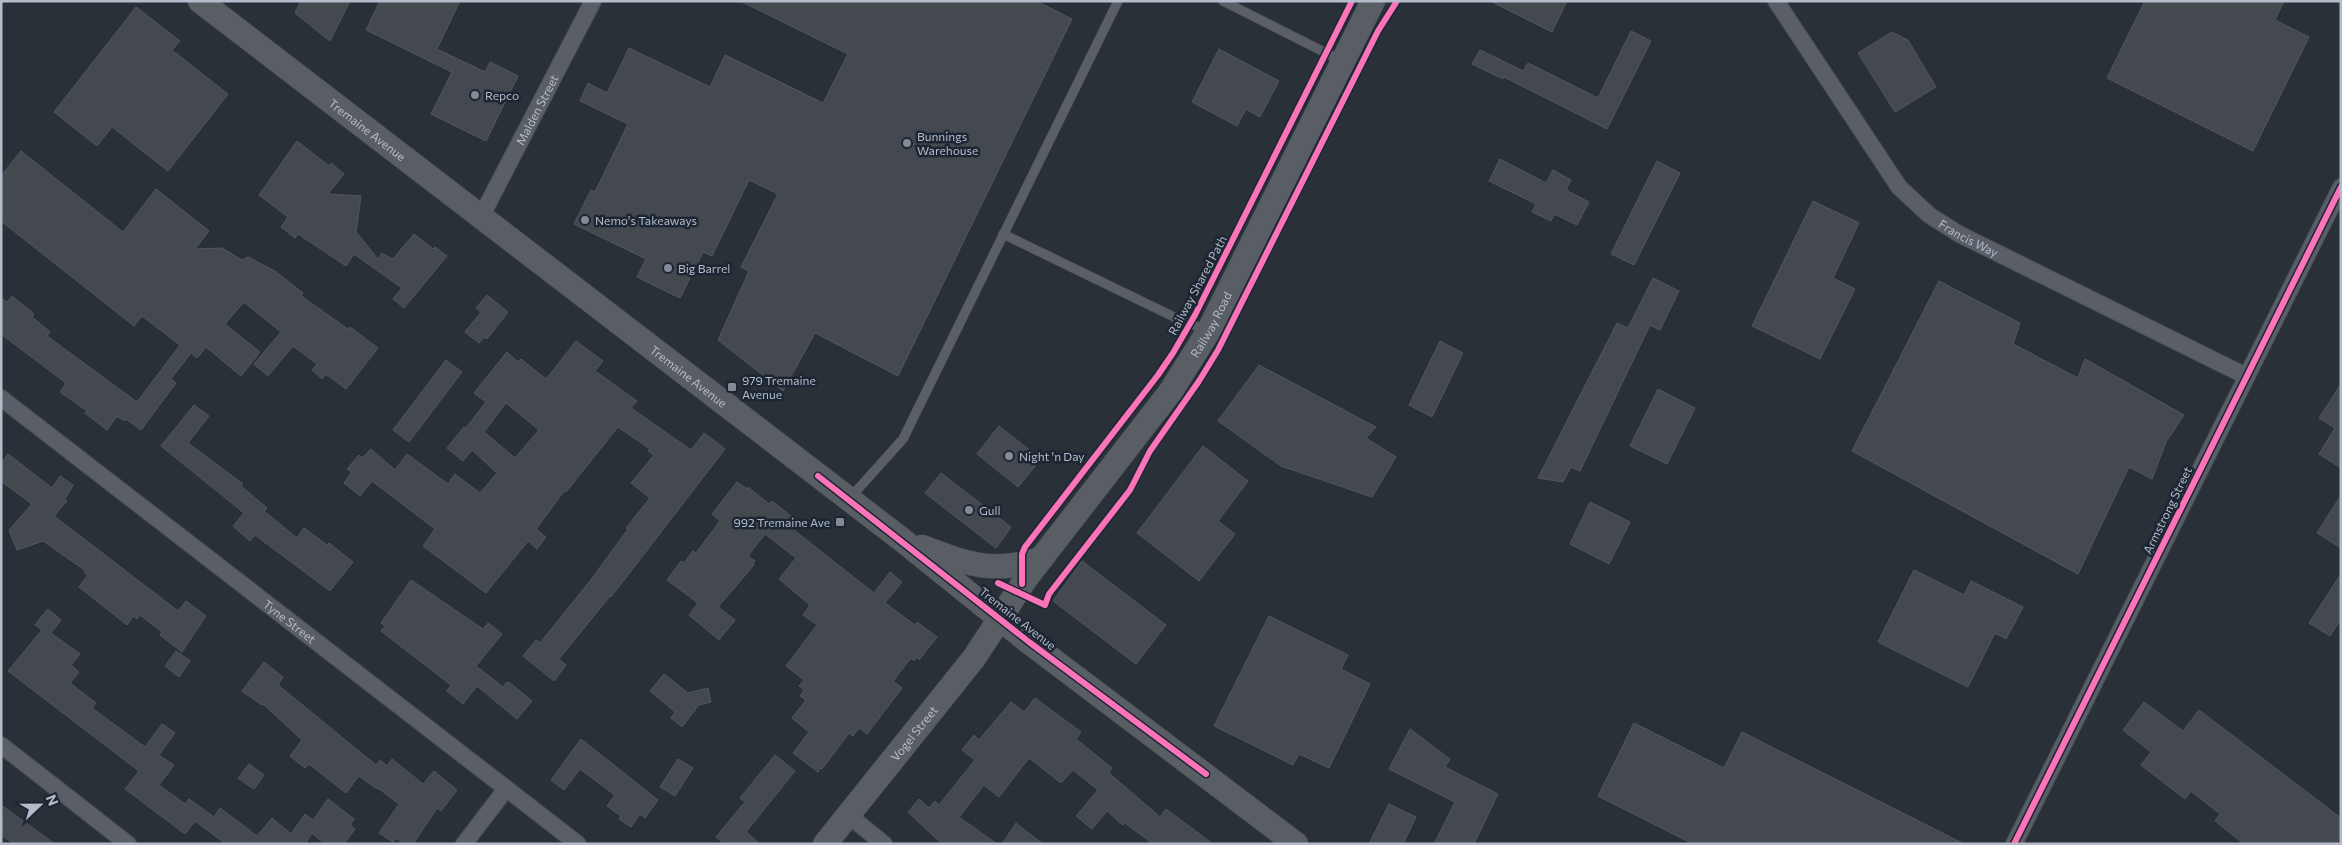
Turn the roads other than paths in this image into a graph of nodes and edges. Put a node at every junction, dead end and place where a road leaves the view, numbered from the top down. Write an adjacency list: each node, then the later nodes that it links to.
1 (200, 1): 9 (main road, Tremaine Avenue)
2 (593, 1): 9 (street, Malden Street)
3 (1118, 1): 10 (lane)
4 (1223, 1): 7 (lane)
5 (1373, 1): 7 (main road, Railway Road)
6 (1776, 1): 12 (street, Francis Way)
7 (1343, 62): 11 (main road, Railway Road)
8 (2341, 187): 12 (street, Armstrong Street)
9 (481, 218): 14 (main road, Tremaine Avenue)
10 (1003, 234): 11 (lane); 14 (lane)
11 (1208, 332): 16 (main road, Railway Road)
12 (2246, 376): 27 (street, Armstrong Street)
13 (1, 398): 19 (street, Tyne Street)
14 (848, 499): 15 (main road, Tremaine Avenue)
15 (901, 539): 16 (main road); 17 (main road, Tremaine Avenue)
16 (1040, 559): 17 (main road, Railway Road)
17 (1000, 619): 20 (main road, Vogel Street); 26 (main road, Tremaine Avenue)
18 (1, 745): 21 (street)
19 (506, 789): 22 (street); 23 (street, Tyne Street)
20 (848, 815): 24 (main road, Vogel Street); 25 (street)
21 (128, 844)
22 (464, 844)
23 (578, 844)
24 (826, 844)
25 (884, 844)
26 (1296, 844)
27 (2014, 844)

